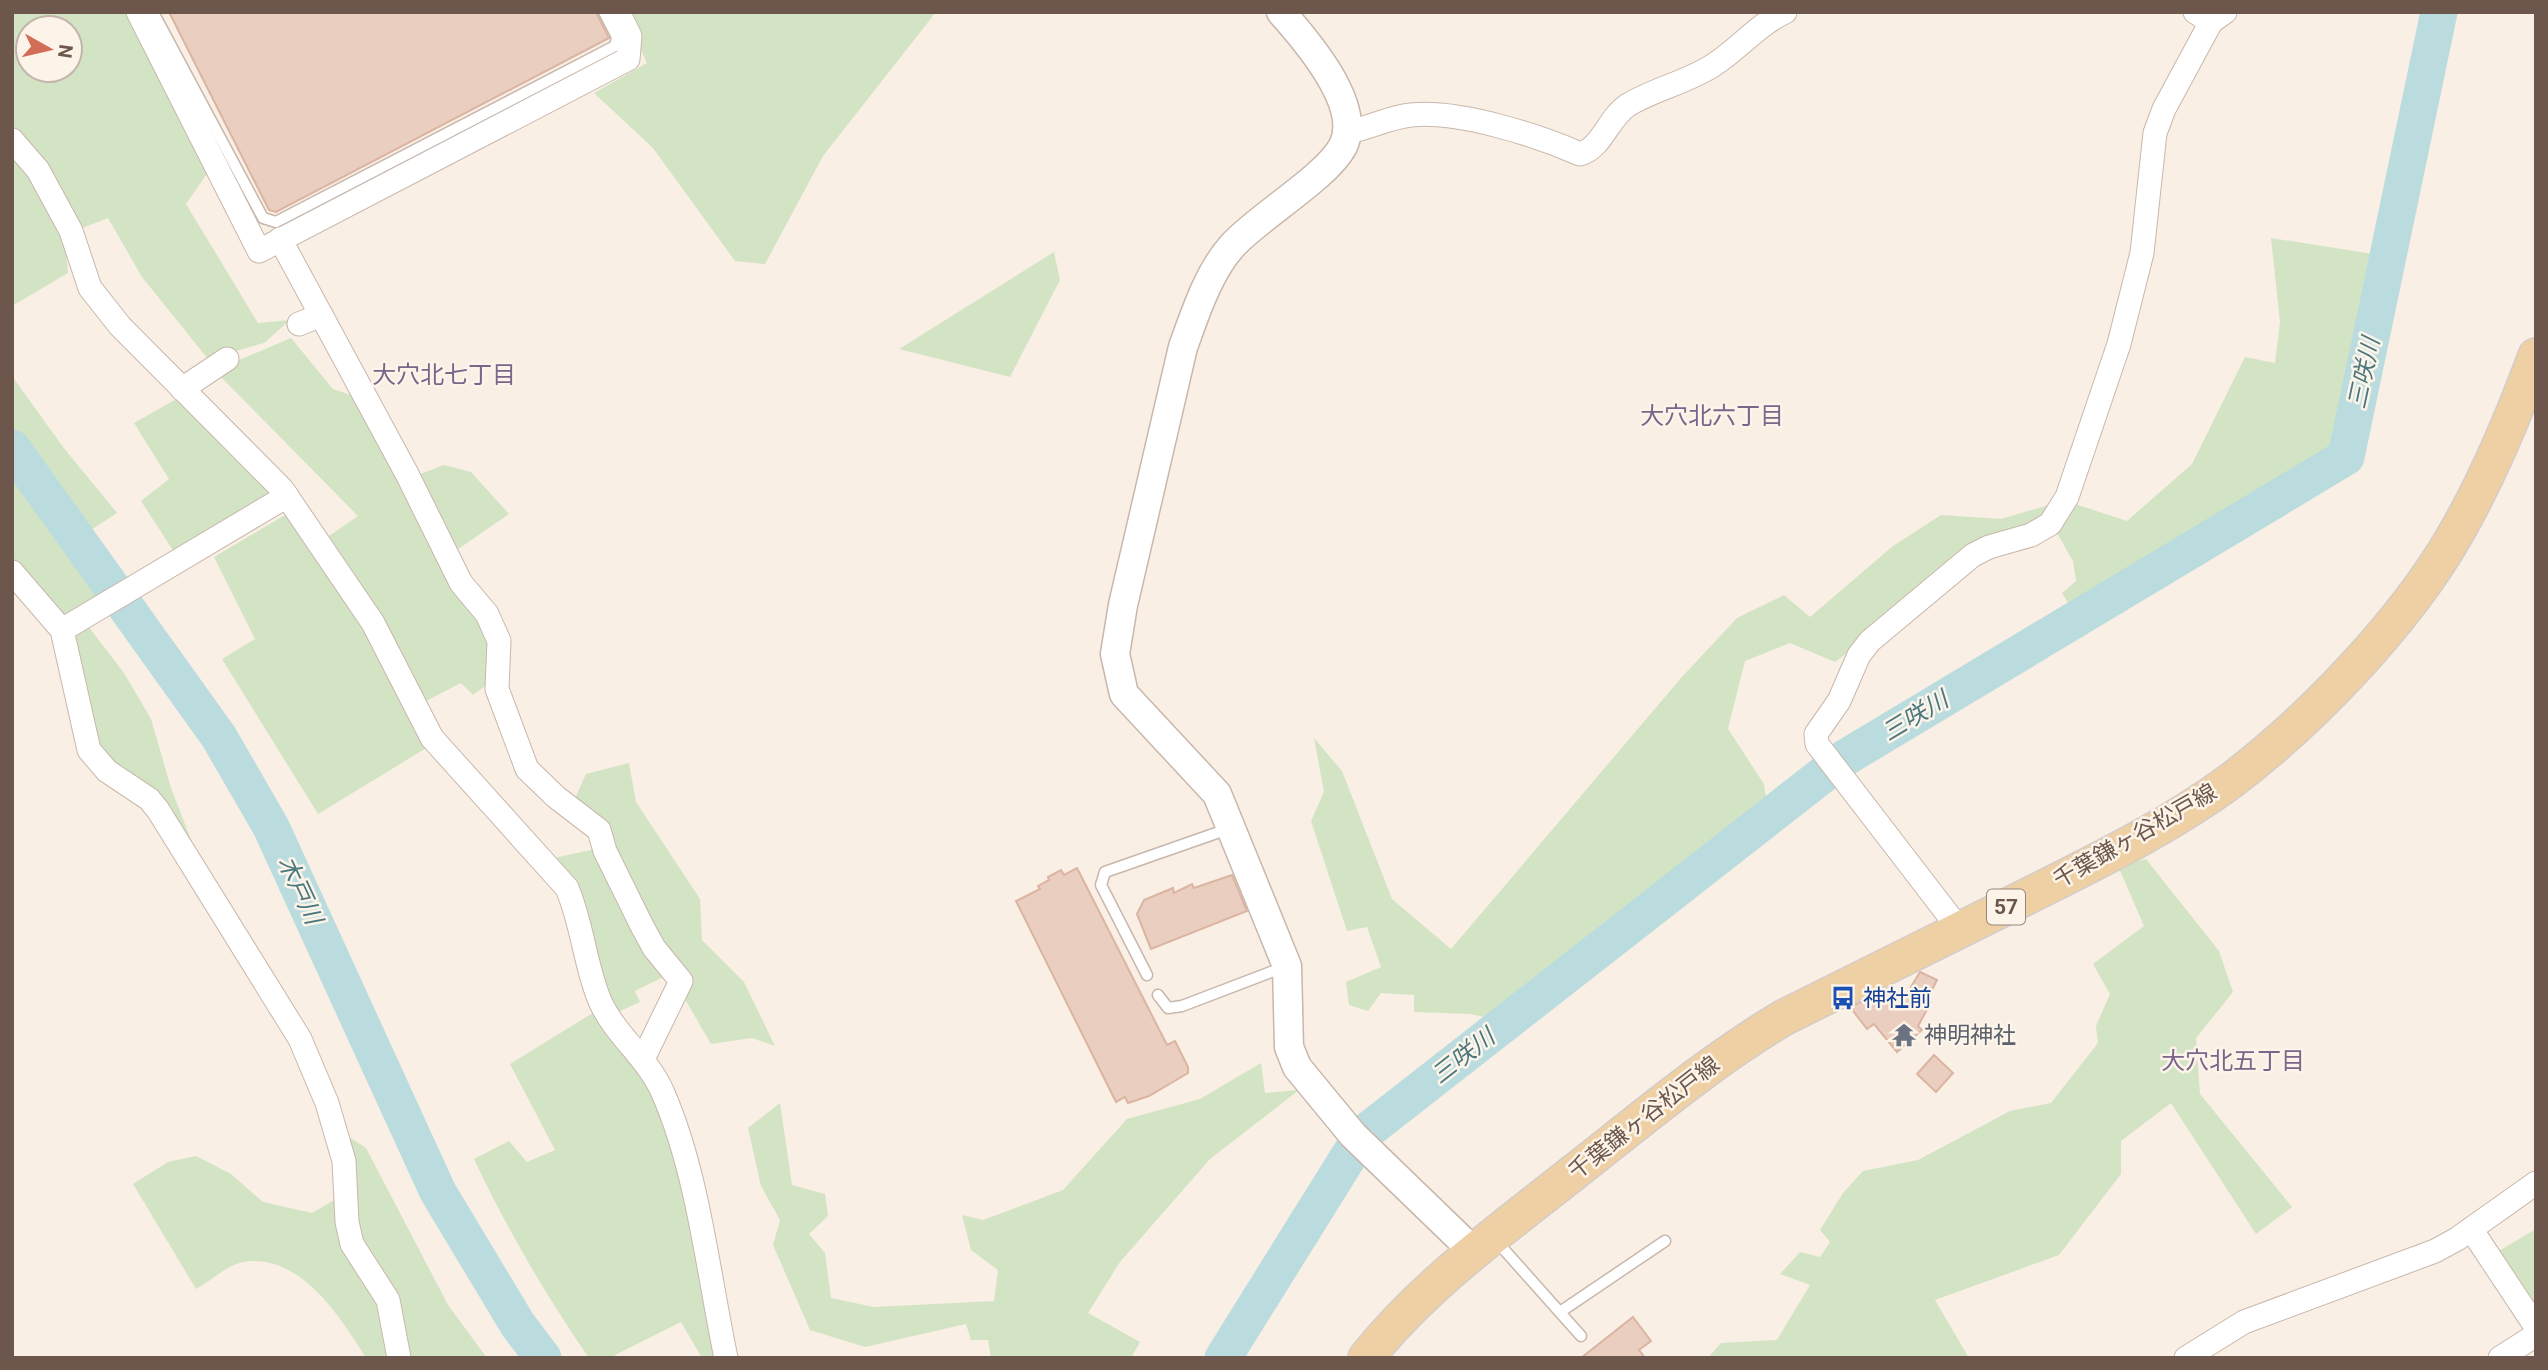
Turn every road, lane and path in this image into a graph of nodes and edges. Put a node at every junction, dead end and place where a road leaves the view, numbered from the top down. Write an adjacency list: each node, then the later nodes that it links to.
1 (138, 12): 10 (street)
2 (153, 12): 3 (lane)
3 (604, 12)
4 (618, 12): 10 (street)
5 (1280, 12): 8 (street)
6 (1785, 12): 8 (street)
7 (2210, 15): 20 (street)
8 (1348, 132): 19 (street)
9 (12, 140): 15 (street)
10 (280, 239): 11 (street)
11 (321, 315): 12 (street); 24 (street)
12 (299, 324)
13 (2536, 356): 20 (main road, 千葉鎌ヶ谷松戸線 / 57)
14 (227, 359): 15 (street)
15 (182, 389): 16 (street)
16 (287, 496): 18 (street); 24 (street)
17 (12, 572): 18 (street)
18 (62, 630): 33 (street)
19 (1231, 828): 21 (street); 22 (lane)
20 (1960, 930): 28 (main road, 千葉鎌ヶ谷松戸線 / 57)
21 (1287, 966): 23 (lane); 28 (street)
22 (1147, 975)
23 (1158, 995)
24 (643, 1059): 34 (street)
25 (2536, 1183): 26 (street)
26 (2471, 1229): 30 (street); 36 (street)
27 (1665, 1241): 29 (lane)
28 (1487, 1248): 29 (lane); 35 (main road, 千葉鎌ヶ谷松戸線 / 57)
29 (1560, 1312): 32 (lane)
30 (2536, 1327)
31 (2536, 1335): 37 (street)
32 (1581, 1336)
33 (400, 1358)
34 (726, 1358)
35 (1366, 1358)
36 (2186, 1358)
37 (2500, 1358)

